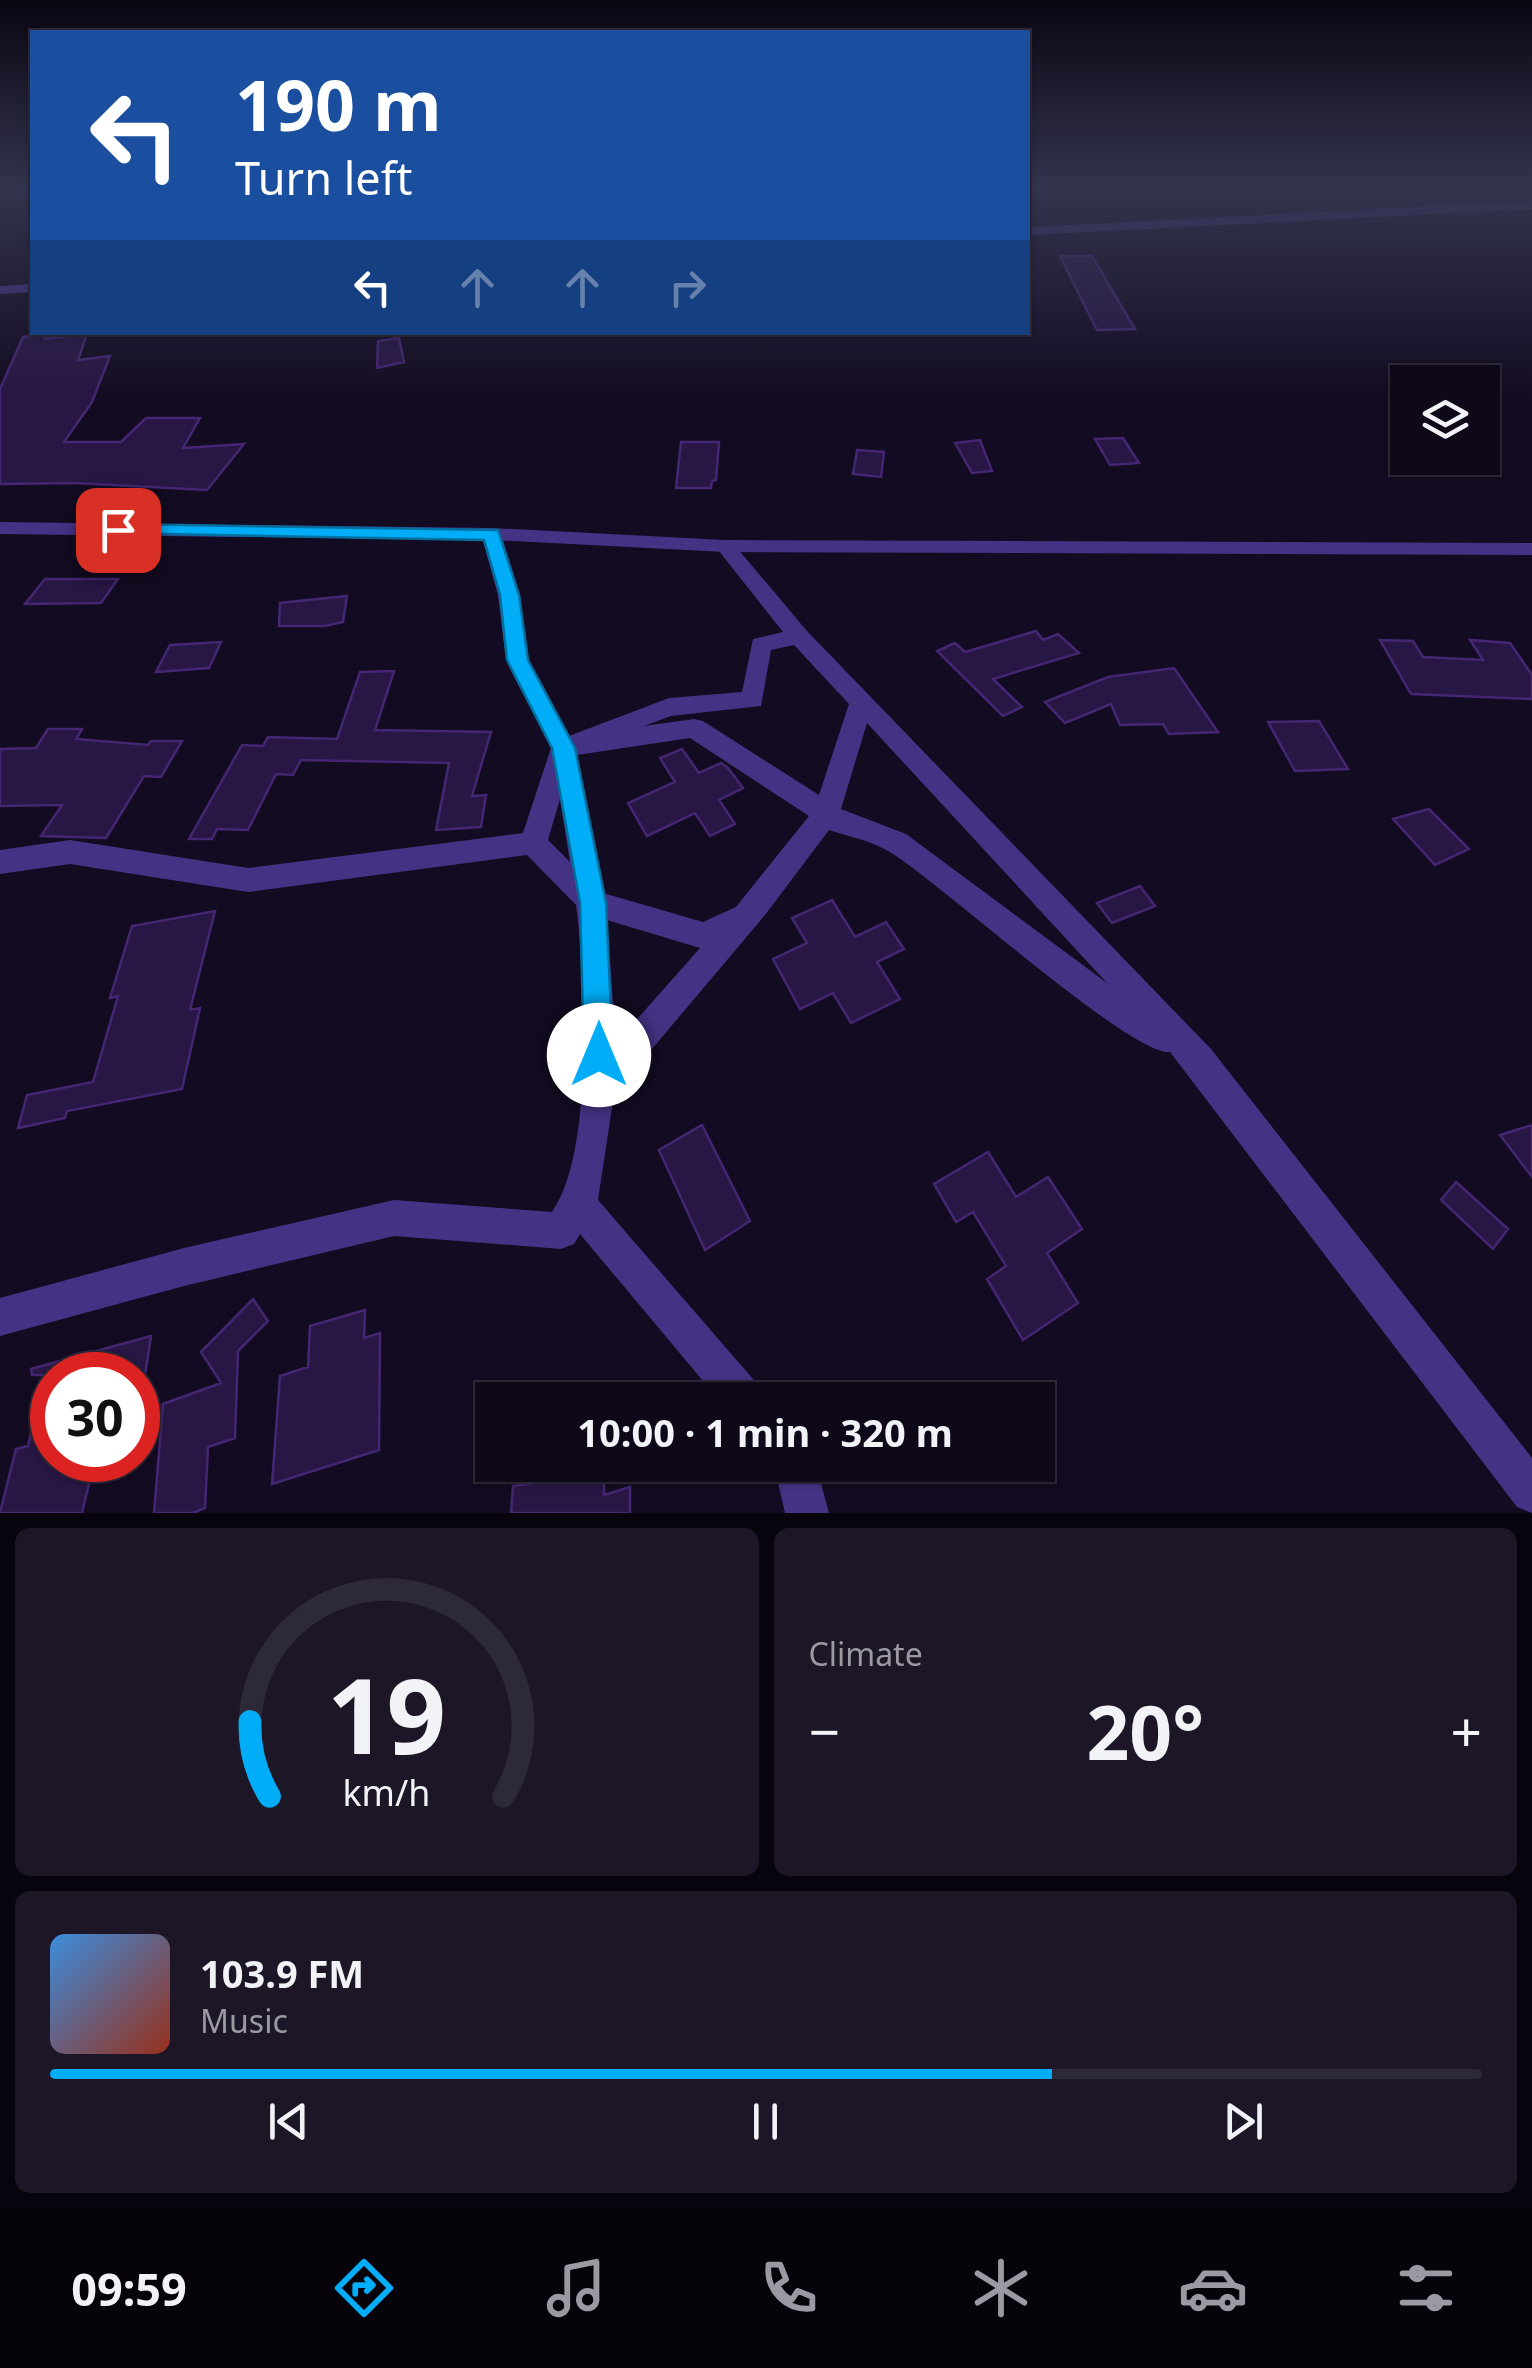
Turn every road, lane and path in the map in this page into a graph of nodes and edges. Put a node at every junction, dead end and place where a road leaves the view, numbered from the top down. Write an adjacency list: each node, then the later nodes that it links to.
1 (30, 288): 2 (street)
2 (0, 290)
3 (0, 528): 4 (street)
4 (491, 534): 5 (street); 9 (street)
5 (725, 546): 6 (street); 7 (street)
6 (1532, 548)
7 (799, 636): 8 (street); 9 (street)
8 (861, 702): 10 (street); 15 (street)
9 (563, 748): 10 (street); 11 (street); 13 (street)
10 (826, 814): 14 (street); 15 (street)
11 (533, 843): 12 (street); 13 (street)
12 (0, 862)
13 (593, 903): 14 (street); 16 (street)
14 (755, 906): 16 (street)
15 (1200, 1060): 21 (street)
16 (598, 1087): 17 (street)
17 (579, 1205): 18 (street); 19 (street)
18 (0, 1317)
19 (730, 1382)
20 (799, 1482): 22 (street)
21 (1532, 1492)
22 (807, 1513)

